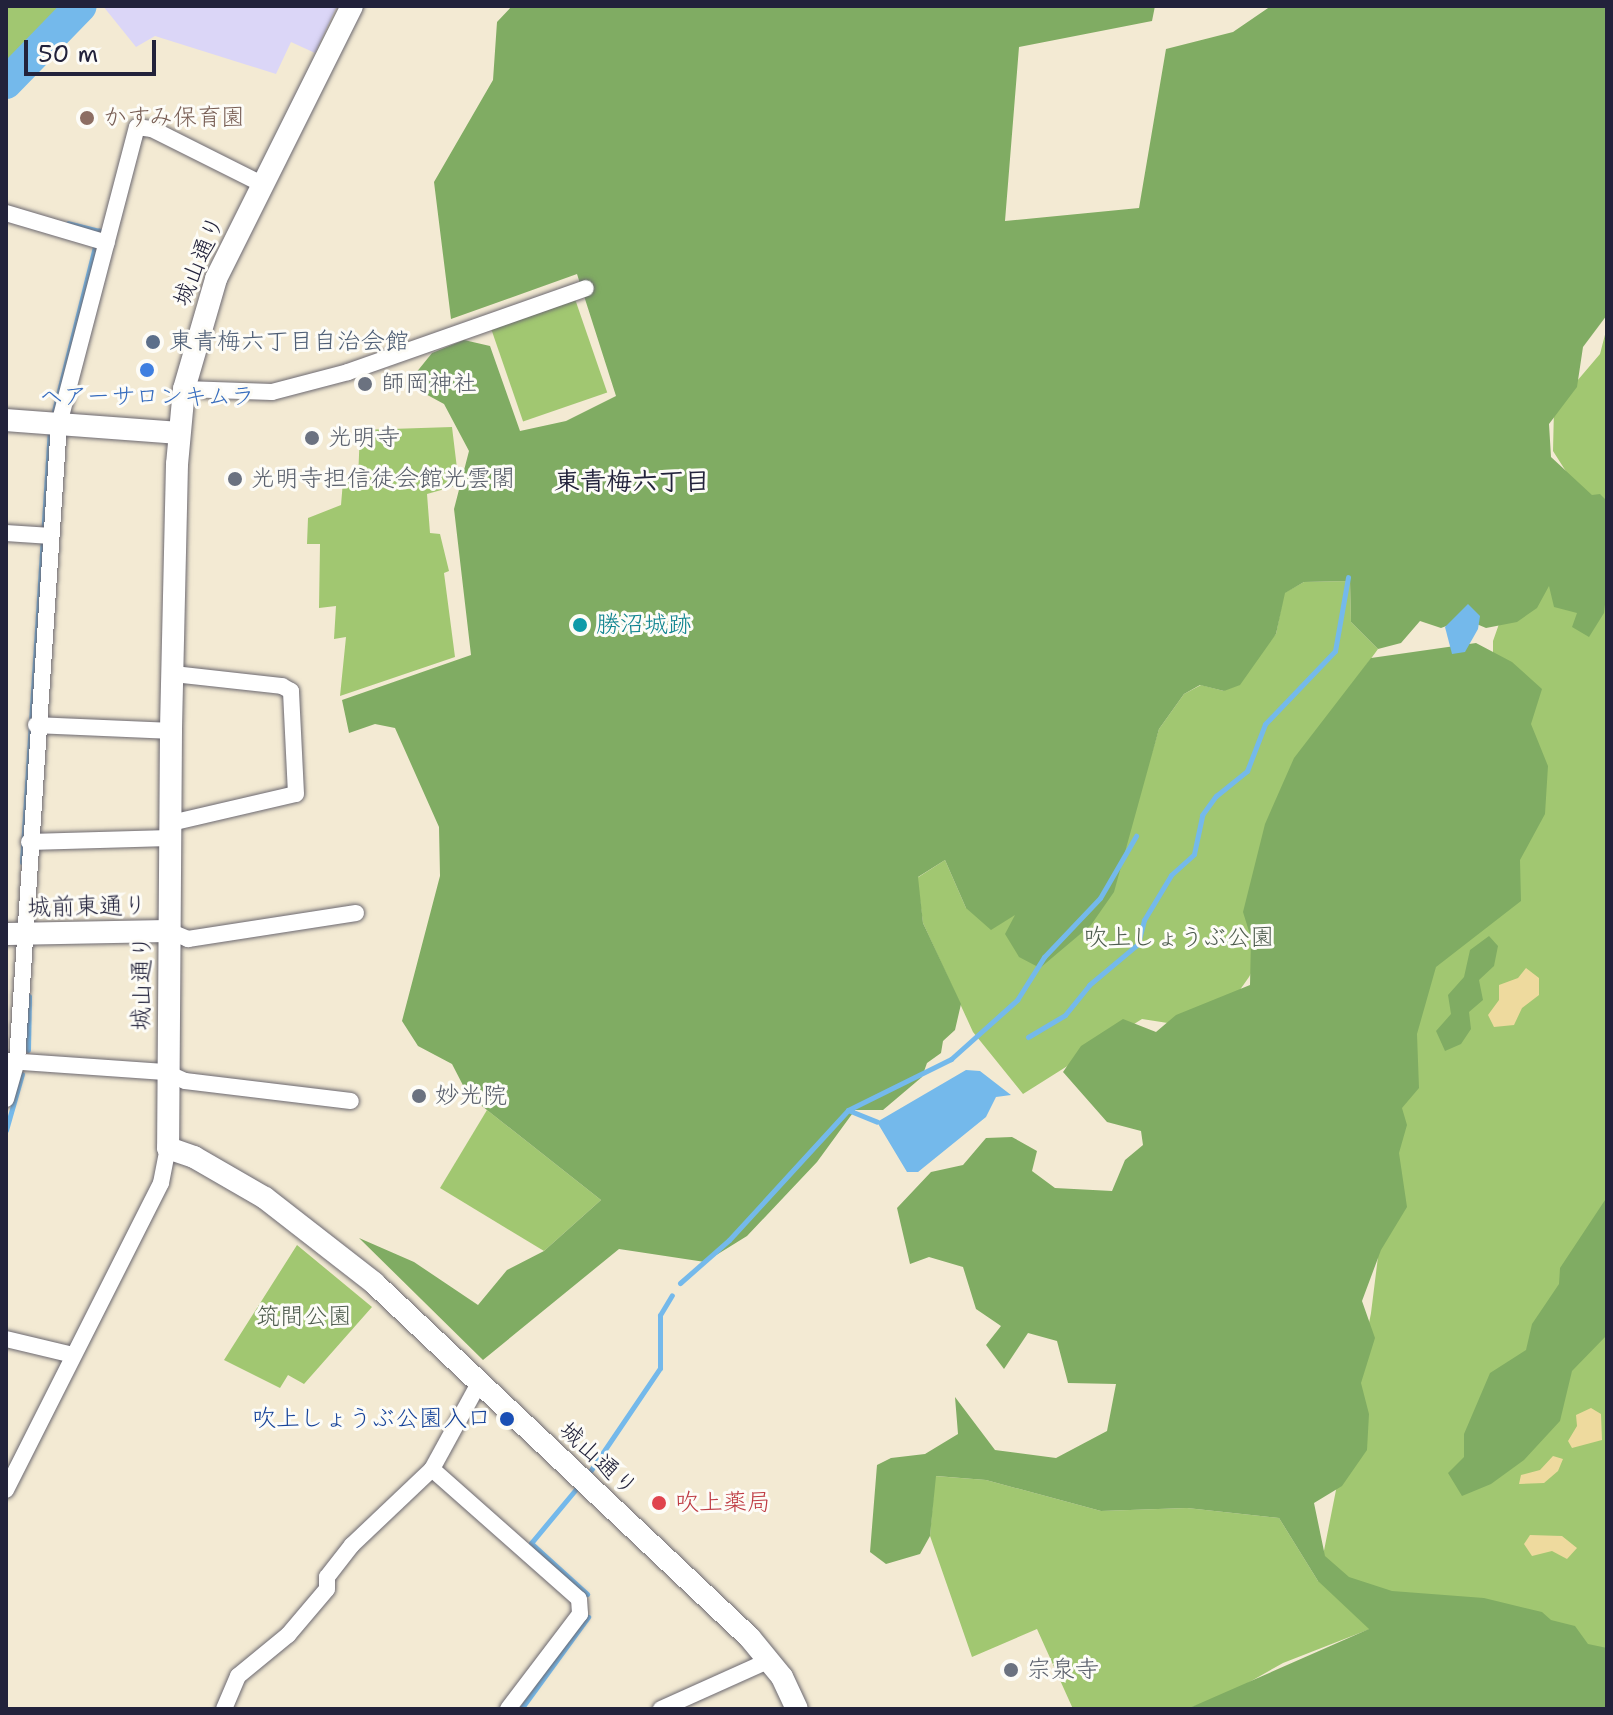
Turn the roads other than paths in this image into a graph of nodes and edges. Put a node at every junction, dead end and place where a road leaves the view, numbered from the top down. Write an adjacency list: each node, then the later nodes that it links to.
1 (352, 6): 2 (street, 城山通り)
2 (262, 184): 4 (street); 6 (street, 城山通り)
3 (6, 213): 4 (street)
4 (102, 241): 8 (street)
5 (586, 288): 6 (street)
6 (184, 389): 9 (street, 城山通り)
7 (6, 420): 8 (street)
8 (52, 423): 9 (street); 11 (street)
9 (179, 433): 12 (street, 城山通り)
10 (6, 533): 11 (street)
11 (50, 536): 13 (street)
12 (173, 674): 14 (street, 城山通り); 15 (street)
13 (36, 725): 14 (street); 16 (street)
14 (171, 731): 15 (street, 城山通り)
15 (170, 830): 16 (street); 18 (street, 城山通り)
16 (29, 842): 19 (street)
17 (356, 913): 18 (street)
18 (169, 931): 19 (street, 城前東通り); 21 (street, 城山通り)
19 (15, 934): 20 (street)
20 (12, 1061): 21 (street); 22 (street)
21 (165, 1072): 23 (street); 24 (street, 城山通り)
22 (6, 1099)
23 (351, 1101)
24 (168, 1148): 26 (street); 27 (street, 城山通り)
25 (6, 1339): 26 (street)
26 (73, 1355): 29 (street)
27 (479, 1383): 28 (street); 30 (street, 城山通り)
28 (432, 1469): 31 (street); 32 (street)
29 (6, 1490)
30 (770, 1660): 33 (street); 34 (street, 城山通り)
31 (224, 1709)
32 (508, 1709)
33 (661, 1709)
34 (797, 1709)

